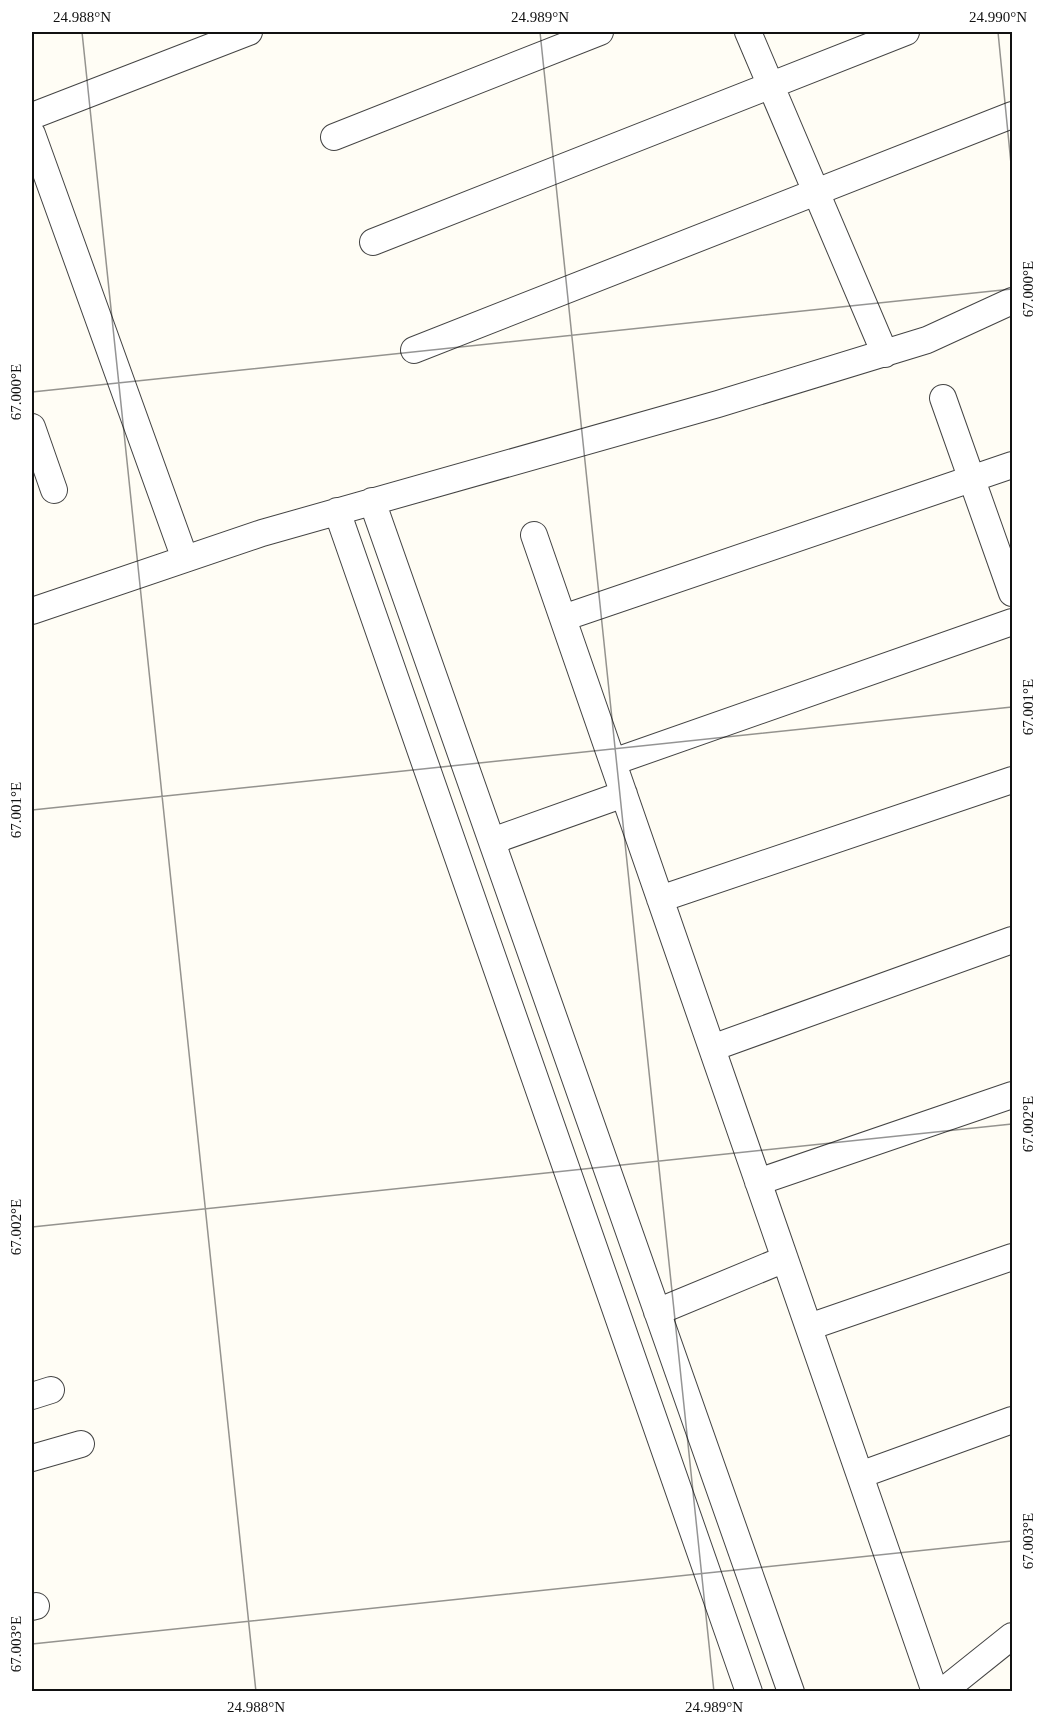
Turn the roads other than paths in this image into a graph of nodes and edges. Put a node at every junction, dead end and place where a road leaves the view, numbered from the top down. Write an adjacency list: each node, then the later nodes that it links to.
1 (249, 32): 7 (street)
2 (600, 32): 9 (street)
3 (748, 32): 5 (street)
4 (906, 32): 5 (street)
5 (771, 85): 10 (street); 11 (street)
6 (1012, 115): 10 (street)
7 (32, 116)
8 (32, 134): 23 (street)
9 (334, 137)
10 (816, 192): 13 (street); 14 (street)
11 (373, 242)
12 (1012, 301): 14 (street)
13 (414, 350)
14 (885, 354): 20 (street)
15 (943, 398): 18 (street)
16 (32, 427): 19 (street)
17 (1012, 465): 18 (street)
18 (972, 479): 24 (street); 26 (street)
19 (54, 490)
20 (372, 501): 21 (street); 31 (street)
21 (337, 511): 23 (street); 35 (street)
22 (534, 535): 26 (street)
23 (185, 559): 25 (street)
24 (1012, 593)
25 (32, 611)
26 (563, 618): 28 (street)
27 (1012, 622): 28 (street)
28 (613, 762): 30 (street)
29 (1012, 780): 32 (street)
30 (624, 794): 31 (street); 32 (street)
31 (492, 842): 34 (street)
32 (660, 899): 36 (street)
33 (1012, 940): 36 (street)
34 (536, 967): 35 (street); 41 (street)
35 (500, 980): 44 (street)
36 (712, 1048): 38 (street)
37 (1012, 1095): 38 (street)
38 (758, 1182): 40 (street)
39 (1012, 1257): 42 (street)
40 (785, 1259): 41 (street); 42 (street)
41 (657, 1312): 43 (street)
42 (808, 1327): 48 (street)
43 (669, 1346): 44 (street); 51 (street)
44 (634, 1362): 50 (street)
45 (1012, 1420): 48 (street)
46 (81, 1444): 47 (street)
47 (32, 1458)
48 (860, 1475): 52 (street)
49 (1012, 1636): 53 (street)
50 (748, 1692)
51 (791, 1692)
52 (935, 1692)
53 (942, 1692)

